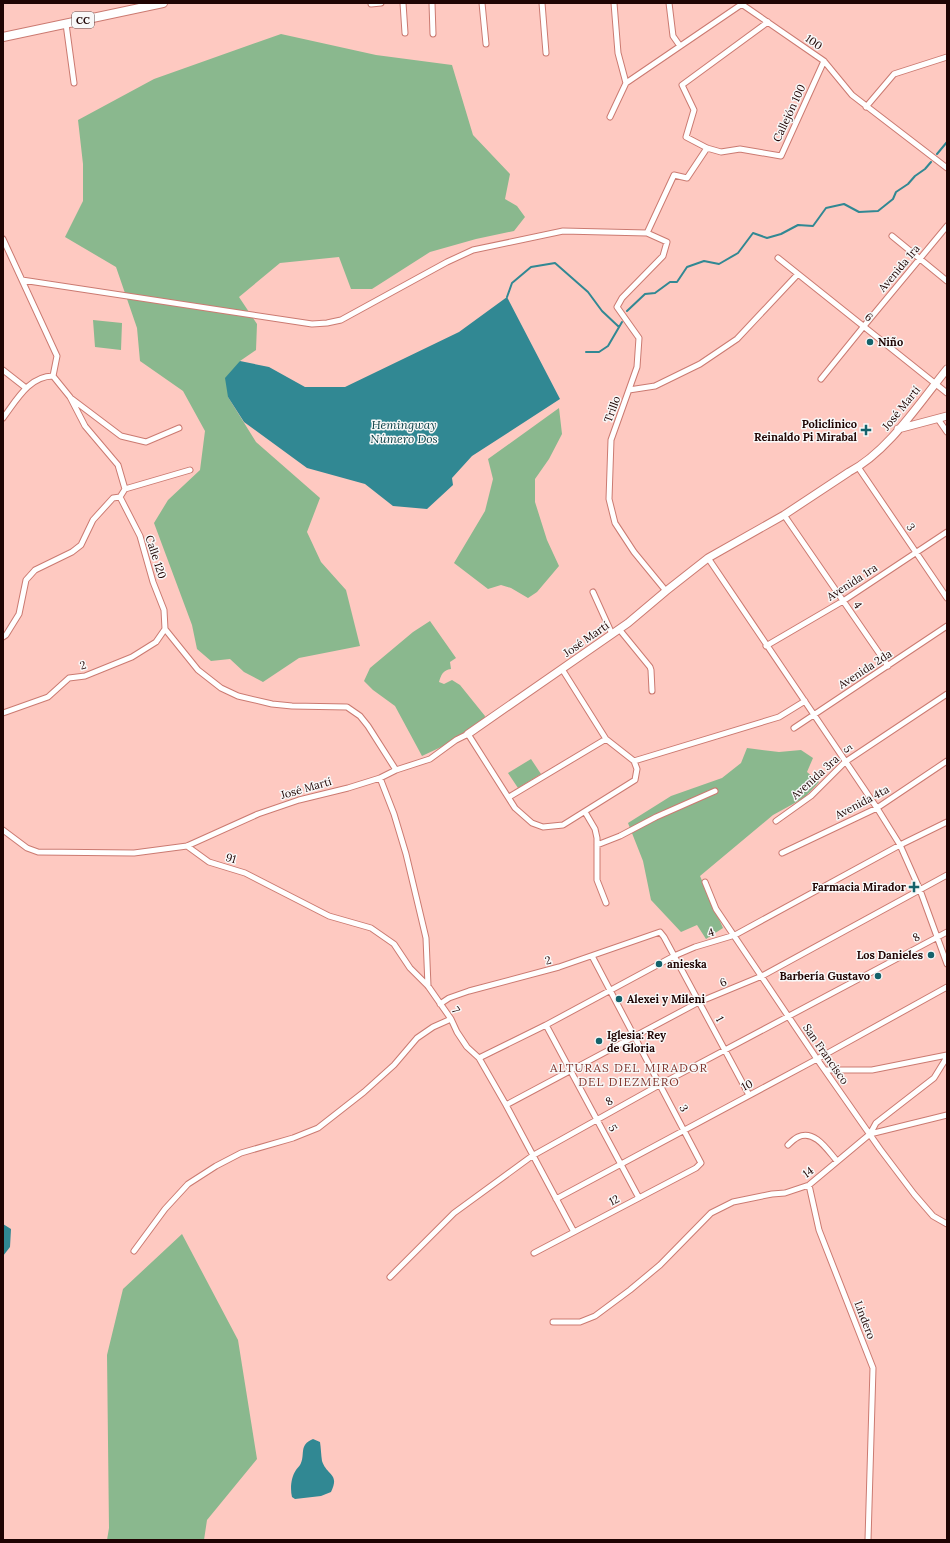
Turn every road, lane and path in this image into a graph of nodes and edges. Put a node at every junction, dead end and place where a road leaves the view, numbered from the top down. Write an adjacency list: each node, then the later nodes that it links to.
1 (163, 3): 12 (main road, CC)
2 (380, 3): 9 (street)
3 (403, 3): 13 (street)
4 (432, 3): 14 (street)
5 (482, 3): 16 (street)
6 (542, 3): 18 (street)
7 (614, 3): 22 (street)
8 (670, 3): 17 (street)
9 (371, 4)
10 (741, 4): 11 (street, 100); 17 (street)
11 (768, 22): 20 (street, 100); 25 (street)
12 (66, 24): 15 (main road, CC); 21 (street)
13 (405, 33)
14 (432, 34)
15 (3, 38)
16 (486, 44)
17 (680, 46): 22 (street)
18 (546, 53)
19 (947, 57): 23 (street)
20 (824, 61): 23 (street, 100); 25 (street, Callejón 100)
21 (74, 83)
22 (626, 83): 24 (street)
23 (866, 107): 26 (street)
24 (610, 117)
25 (707, 148): 28 (street)
26 (947, 168)
27 (947, 226): 32 (street, Avenida 1ra)
28 (647, 233): 34 (street); 43 (street, Trillo)
29 (892, 236): 32 (street)
30 (3, 239): 34 (street)
31 (778, 258): 33 (street, 6)
32 (919, 259): 35 (street); 36 (street, Avenida 1ra)
33 (798, 274): 36 (street, 6); 43 (street)
34 (22, 280): 39 (street)
35 (947, 282)
36 (864, 326): 40 (street, Avenida 1ra); 41 (street, 6)
37 (947, 369): 41 (street, José Martí)
38 (3, 370): 42 (street)
39 (53, 376): 42 (street); 45 (street)
40 (821, 379)
41 (935, 383): 44 (street, 6); 50 (street, José Martí)
42 (26, 388): 47 (street)
43 (629, 390): 60 (street, Trillo)
44 (947, 393)
45 (70, 397): 49 (street); 54 (street)
46 (947, 416): 48 (street)
47 (3, 418)
48 (938, 419): 50 (street); 51 (street)
49 (179, 428)
50 (898, 430): 52 (street, José Martí)
51 (947, 432)
52 (858, 467): 56 (street, José Martí); 58 (street, 3)
53 (190, 470): 54 (street)
54 (125, 489): 55 (street)
55 (120, 497): 65 (street, Calle 120); 68 (street)
56 (784, 515): 59 (street, José Martí); 63 (street, 4)
57 (947, 532): 58 (street, Avenida 1ra)
58 (917, 552): 62 (street, 3); 63 (street, Avenida 1ra)
59 (708, 558): 60 (street, José Martí); 69 (street, 5)
60 (666, 590): 66 (street, José Martí)
61 (593, 592): 67 (street)
62 (947, 598)
63 (843, 601): 69 (street, Avenida 1ra); 70 (street, 4)
64 (947, 626): 70 (street, Avenida 2da)
65 (166, 629): 75 (street, 2); 83 (street)
66 (619, 629): 67 (street, José Martí); 72 (street)
67 (612, 634): 71 (street, José Martí)
68 (3, 637)
69 (766, 646): 74 (street, 5)
70 (888, 666): 76 (street, Avenida 2da)
71 (562, 669): 78 (street, José Martí); 79 (street)
72 (652, 690)
73 (947, 694): 82 (street, Avenida 3ra)
74 (805, 701): 76 (street, 5); 81 (street)
75 (3, 713)
76 (814, 715): 77 (street, Avenida 2da); 82 (street, 5)
77 (794, 728)
78 (468, 734): 83 (street, José Martí); 86 (street)
79 (606, 739): 81 (street); 86 (street)
80 (947, 760): 87 (street, Avenida 4ta)
81 (634, 761): 88 (street)
82 (845, 762): 87 (street, 5); 89 (street, Avenida 3ra)
83 (396, 770): 84 (street, José Martí)
84 (380, 778): 94 (street, José Martí); 108 (street)
85 (715, 791): 92 (street)
86 (509, 797): 88 (street)
87 (877, 808): 93 (street, 5); 95 (street, Avenida 4ta)
88 (585, 812): 92 (street)
89 (776, 821)
90 (947, 822): 93 (street, 4)
91 (3, 830): 94 (street)
92 (597, 845): 99 (street)
93 (900, 845): 98 (street, 5); 102 (street, 4)
94 (187, 846): 108 (street, 91)
95 (782, 853)
96 (947, 875): 98 (street, 6)
97 (705, 882): 102 (street, San Francisco)
98 (920, 890): 103 (street, 5); 107 (street, 6)
99 (606, 903)
100 (660, 932): 104 (street, 2); 105 (street, 1)
101 (947, 932): 103 (street, 8)
102 (735, 935): 105 (street, 4); 107 (street, San Francisco)
103 (936, 938): 106 (street, 5); 113 (street, 8)
104 (592, 956): 110 (street, 3); 112 (street, 2)
105 (674, 956): 110 (street, 4); 111 (street, 1)
106 (947, 964)
107 (762, 976): 111 (street, 6); 113 (street, San Francisco)
108 (428, 986): 112 (street, 7)
109 (947, 987): 120 (street, 10)
110 (611, 990): 115 (street, 4); 116 (street, 3)
111 (699, 1002): 116 (street, 6); 117 (street, 1)
112 (440, 1004): 114 (street, 7)
113 (789, 1017): 117 (street, 8); 120 (street, San Francisco)
114 (451, 1019): 119 (street, 7); 140 (street)
115 (546, 1025): 119 (street, 4); 122 (street, 5)
116 (635, 1037): 122 (street, 6); 123 (street, 3)
117 (725, 1051): 123 (street, 8); 124 (street, 1)
118 (947, 1056): 121 (street); 129 (street, 14)
119 (479, 1058): 125 (street, 7)
120 (817, 1060): 121 (street, San Francisco); 124 (street, 10)
121 (825, 1070): 129 (street, San Francisco)
122 (571, 1071): 125 (street, 6); 127 (street, 5)
123 (661, 1084): 127 (street, 8); 128 (street, 3)
124 (749, 1095): 128 (street, 10)
125 (506, 1105): 131 (street, 7)
126 (947, 1115): 129 (street)
127 (597, 1120): 131 (street, 8); 134 (street, 5)
128 (685, 1130): 133 (street, 3); 134 (street, 10)
129 (870, 1134): 132 (street, 14); 138 (street, San Francisco)
130 (788, 1145): 132 (street)
131 (532, 1156): 137 (street, 7); 142 (street, 8)
132 (837, 1161): 135 (street, 14)
133 (701, 1163): 136 (street, 12)
134 (620, 1164): 136 (street, 5); 137 (street, 10)
135 (809, 1185): 143 (street, 14); 144 (street, Lindero)
136 (639, 1198): 139 (street, 12)
137 (556, 1199): 139 (street, 7)
138 (947, 1224)
139 (574, 1232): 141 (street, 12)
140 (134, 1251)
141 (534, 1252)
142 (390, 1277)
143 (553, 1322)
144 (868, 1540)

